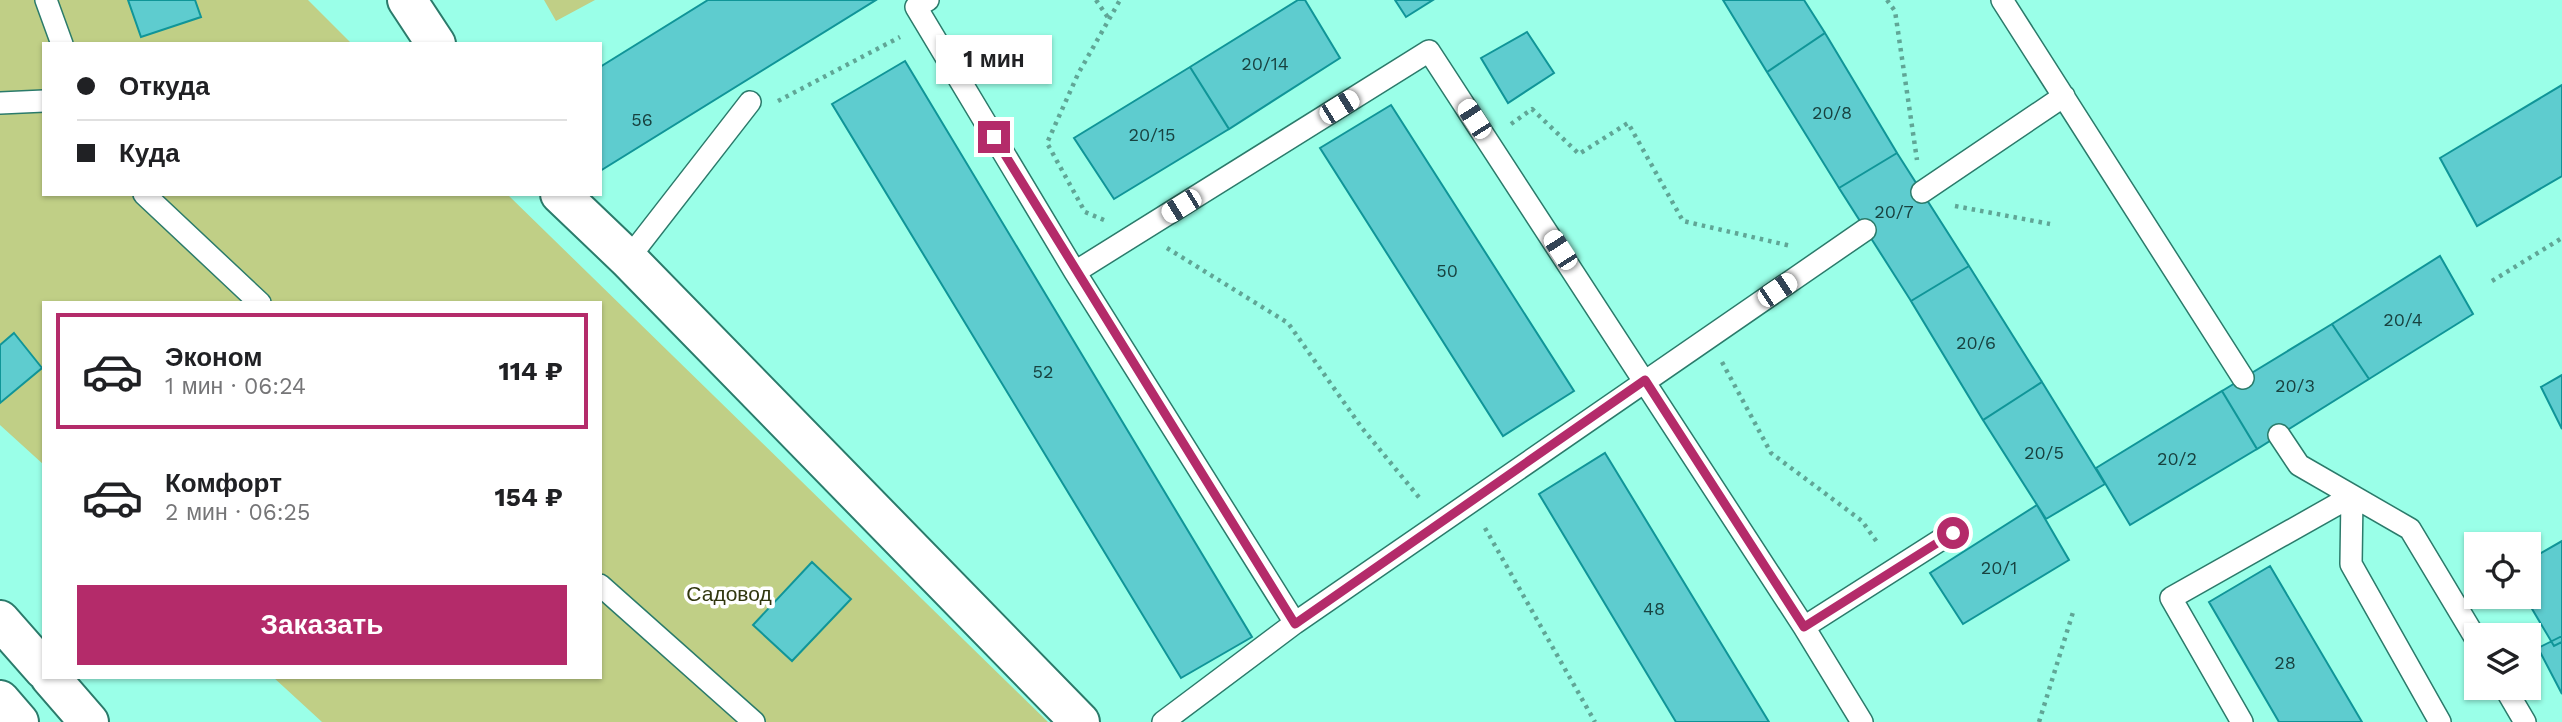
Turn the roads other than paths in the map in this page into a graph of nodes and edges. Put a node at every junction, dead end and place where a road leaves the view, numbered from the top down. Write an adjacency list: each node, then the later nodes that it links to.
1 (46, 0): 5 (lane)
2 (407, 0): 6 (street)
3 (928, 0): 16 (lane)
4 (2002, 0): 7 (lane)
5 (61, 42)
6 (435, 42)
7 (2064, 96): 11 (lane); 18 (lane)
8 (42, 101): 10 (lane)
9 (750, 102): 15 (lane)
10 (0, 103)
11 (1922, 192)
12 (146, 196): 17 (lane)
13 (562, 196): 15 (street)
14 (1866, 230): 19 (lane)
15 (628, 259): 35 (street)
16 (1075, 272): 19 (lane); 26 (lane)
17 (258, 301)
18 (2243, 378)
19 (1645, 380): 26 (lane); 27 (lane)
20 (2279, 435): 21 (lane)
21 (2352, 496): 25 (lane); 38 (lane); 39 (lane)
22 (1953, 533): 27 (lane)
23 (602, 587): 34 (lane)
24 (0, 620): 28 (street)
25 (2466, 623)
26 (1295, 624): 36 (lane)
27 (1804, 627): 37 (lane)
28 (42, 668)
29 (52, 679): 33 (street)
30 (0, 700): 32 (street)
31 (2512, 700): 40 (lane)
32 (19, 722)
33 (89, 722)
34 (754, 722)
35 (1080, 722)
36 (1163, 722)
37 (1862, 722)
38 (2242, 722)
39 (2440, 722)
40 (2525, 722)

